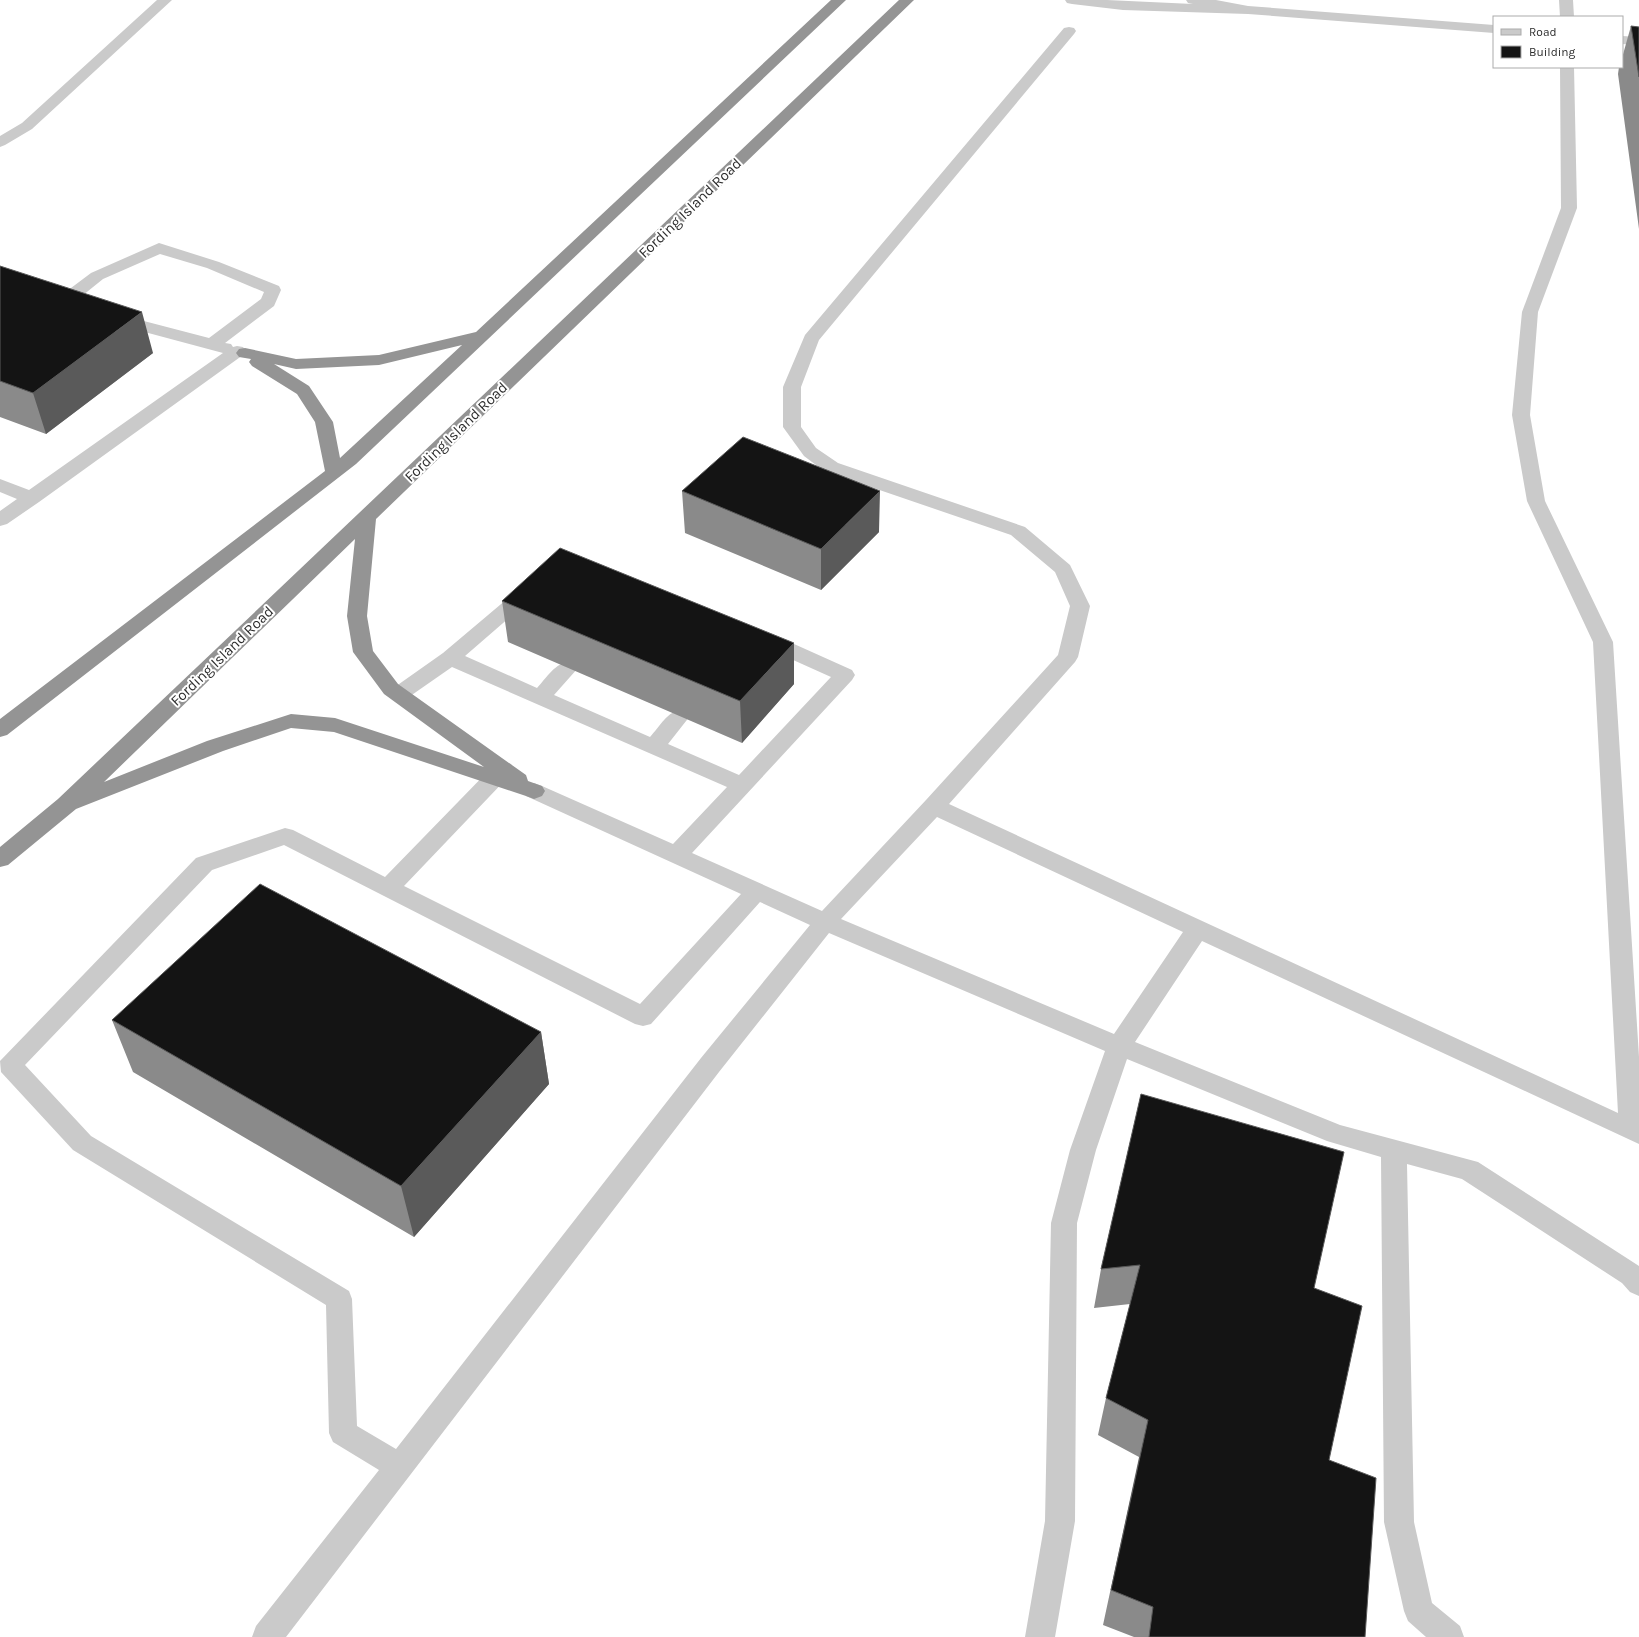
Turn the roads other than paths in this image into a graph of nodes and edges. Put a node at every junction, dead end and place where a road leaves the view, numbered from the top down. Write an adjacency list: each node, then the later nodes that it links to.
1 (165, 0): 14 (street)
2 (839, 0): 15 (highway)
3 (907, 0): 21 (highway, Fording Island Road)
4 (1072, 0): 7 (street)
5 (1193, 0): 7 (street)
6 (1566, 0): 8 (street)
7 (1248, 10): 9 (street)
8 (1566, 16)
9 (1493, 29)
10 (1069, 31): 36 (street)
11 (1623, 40): 12 (street)
12 (1639, 41)
13 (1567, 68): 44 (street)
14 (0, 142)
15 (482, 336): 17 (highway); 18 (highway)
16 (212, 344): 16 (street); 17 (street)
17 (241, 352): 18 (highway); 20 (street)
18 (334, 472): 30 (highway)
19 (0, 485): 20 (street)
20 (32, 498): 22 (street)
21 (367, 518): 27 (highway); 35 (highway, Fording Island Road)
22 (0, 520)
23 (538, 583): 25 (street)
24 (752, 638): 33 (street)
25 (450, 658): 27 (street); 28 (street)
26 (568, 668): 28 (street)
27 (399, 694): 32 (highway)
28 (540, 697): 31 (street)
29 (680, 716): 31 (street)
30 (0, 730)
31 (654, 746): 33 (street)
32 (499, 774): 34 (highway); 35 (highway); 39 (street)
33 (742, 785): 37 (street)
34 (534, 791): 37 (street)
35 (66, 805): 38 (highway, Fording Island Road)
36 (934, 806): 41 (street); 42 (street)
37 (676, 855): 40 (street)
38 (0, 859)
39 (388, 888): 40 (street); 47 (street)
40 (757, 891): 41 (street)
41 (824, 922): 43 (street); 47 (street)
42 (1197, 929): 43 (street); 44 (street)
43 (1119, 1046): 45 (street); 49 (street)
44 (1635, 1132)
45 (1394, 1150): 46 (street); 50 (street)
46 (1639, 1284)
47 (400, 1467): 48 (street)
48 (267, 1637)
49 (1040, 1637)
50 (1449, 1637)

